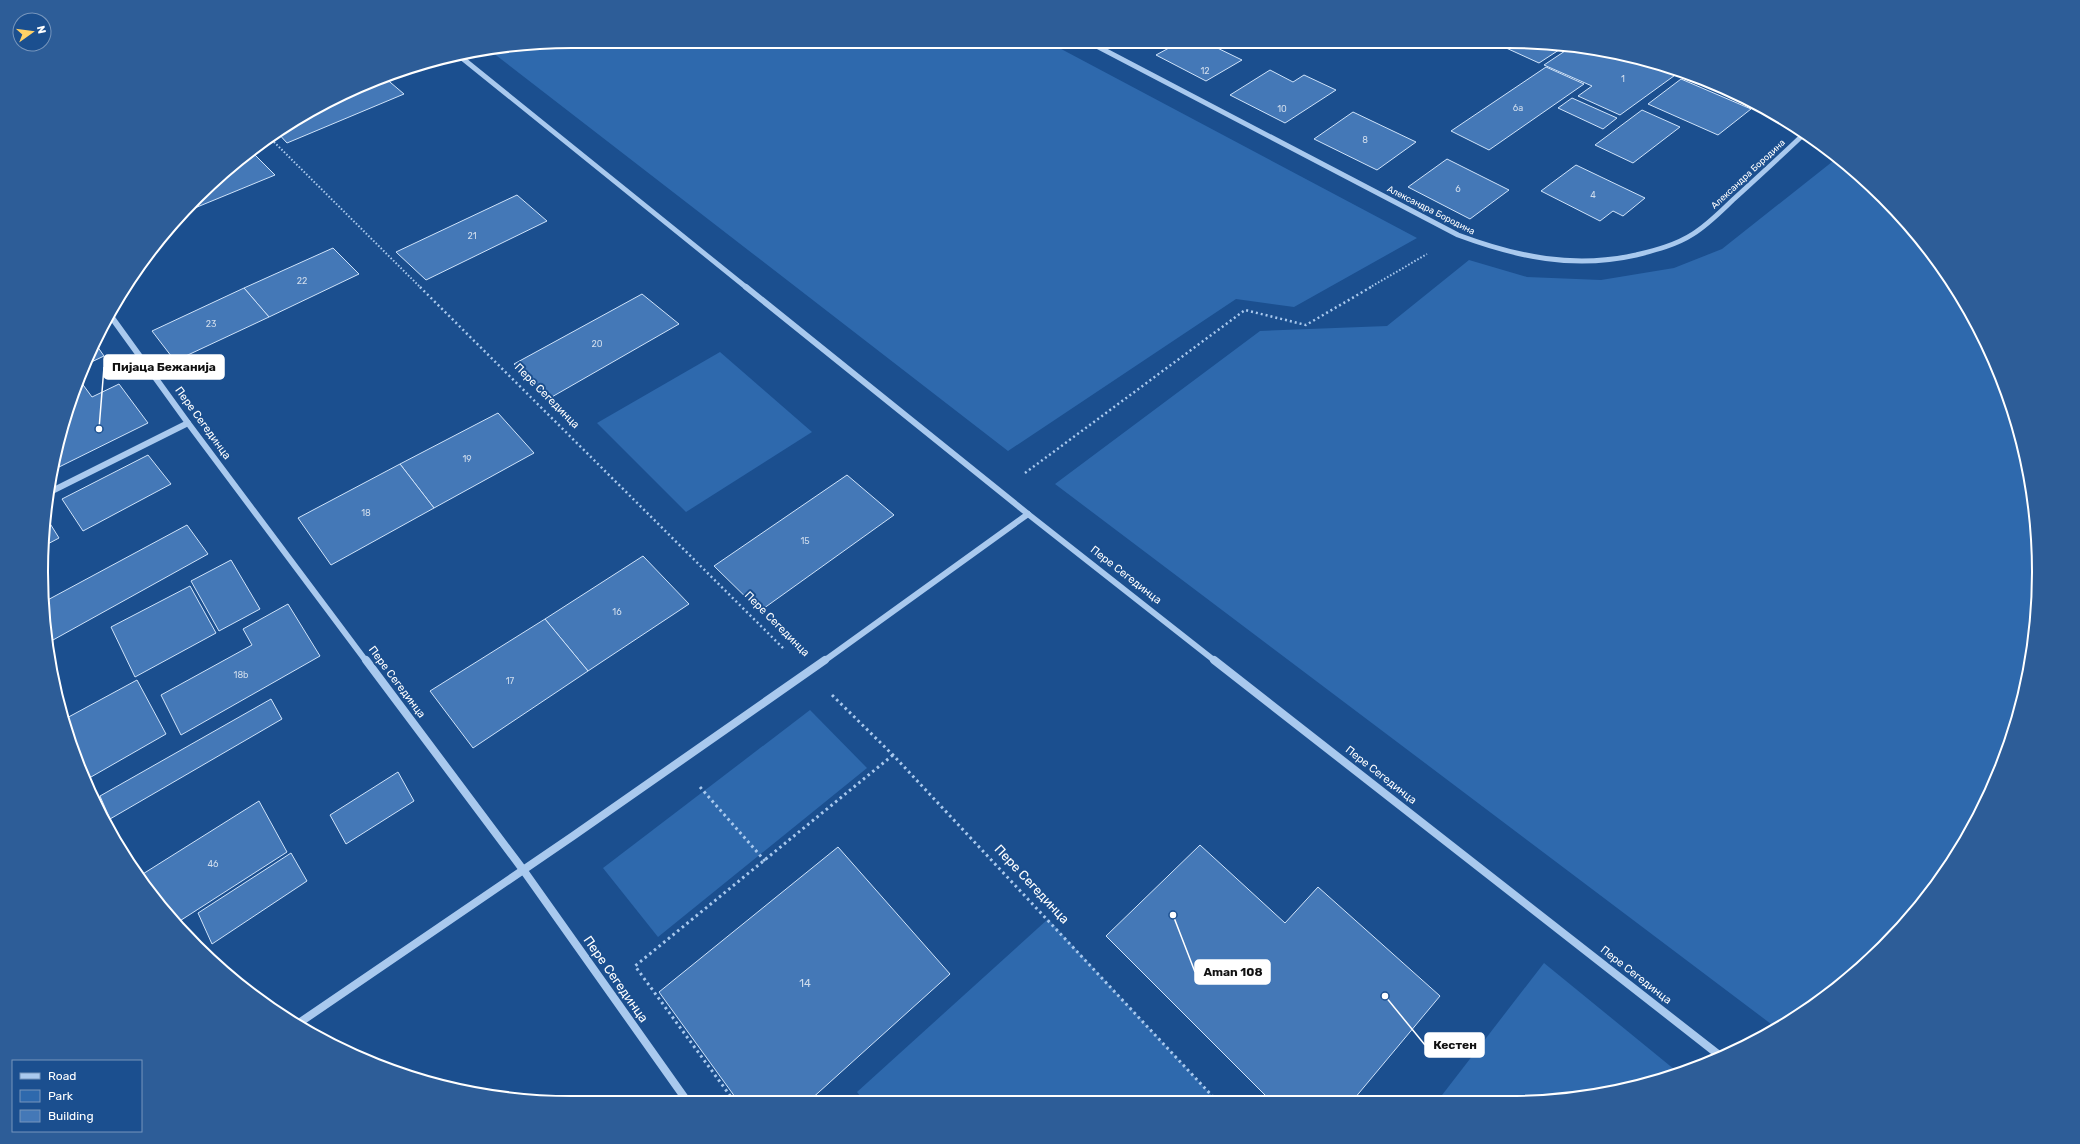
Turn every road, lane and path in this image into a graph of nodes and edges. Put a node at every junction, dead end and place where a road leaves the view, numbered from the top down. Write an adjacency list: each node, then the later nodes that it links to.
1 (1101, 48): 5 (street, Александра Бородина)
2 (464, 59): 9 (street, Пере Сегединца)
3 (1801, 137): 5 (street, Александра Бородина)
4 (273, 141): 11 (path, Пере Сегединца)
5 (1458, 235): 9 (path)
6 (113, 319): 7 (street, Пере Сегединца)
7 (188, 423): 8 (street); 15 (street, Пере Сегединца)
8 (55, 490)
9 (1001, 491): 10 (street, Пере Сегединца)
10 (1028, 514): 11 (street, Пере Сегединца); 17 (street, Пере Сегединца)
11 (808, 672): 12 (path, Пере Сегединца); 13 (street, Пере Сегединца)
12 (892, 755): 14 (path); 20 (path, Пере Сегединца)
13 (679, 762): 14 (path); 15 (street, Пере Сегединца)
14 (765, 862): 19 (path)
15 (524, 871): 16 (street); 18 (street, Пере Сегединца)
16 (302, 1021)
17 (1716, 1053)
18 (683, 1096)
19 (730, 1096)
20 (1212, 1096)

